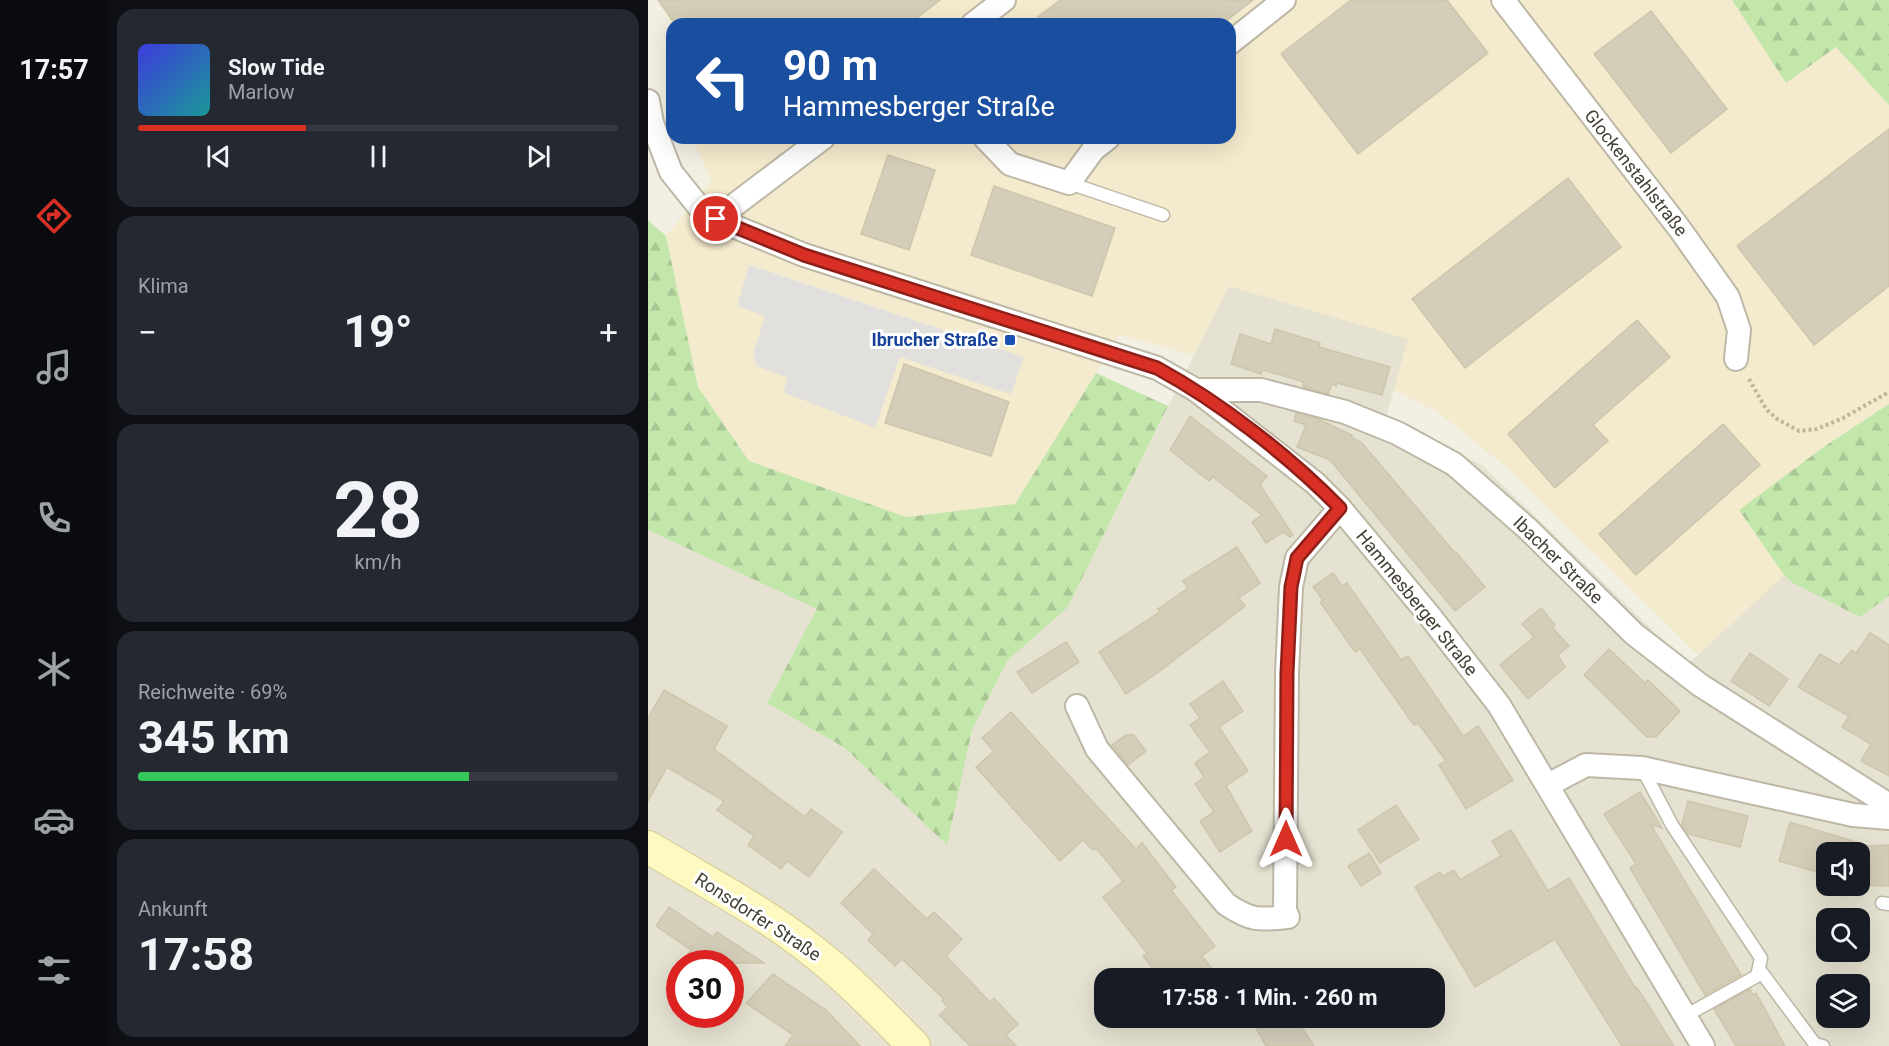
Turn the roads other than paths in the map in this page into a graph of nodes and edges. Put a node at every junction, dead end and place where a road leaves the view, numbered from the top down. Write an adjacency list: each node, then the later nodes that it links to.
1 (1004, 0): 4 (street)
2 (1284, 0): 5 (street)
3 (1503, 0): 13 (street, Glockenstahlstraße)
4 (981, 18)
5 (1236, 38)
6 (648, 101): 12 (street, Hammesberger Straße)
7 (815, 144): 12 (street)
8 (991, 144): 10 (street)
9 (1100, 144): 10 (street)
10 (1069, 183): 11 (lane)
11 (1163, 215)
12 (716, 219): 14 (street, Hammesberger Straße)
13 (1736, 359)
14 (1196, 390): 15 (street, Hammesberger Straße); 19 (street, Ibacher Straße)
15 (1340, 508): 16 (street); 18 (street, Hammesberger Straße)
16 (1077, 706)
17 (1642, 768): 18 (street); 20 (street); 22 (lane)
18 (1548, 785): 23 (street, Hammesberger Straße)
19 (1889, 805)
20 (1889, 818)
21 (648, 847): 24 (main road, Ronsdorfer Straße)
22 (1759, 969): 23 (lane); 26 (lane)
23 (1685, 1016): 25 (street, Hammesberger Straße)
24 (914, 1046)
25 (1703, 1046)
26 (1823, 1046)

